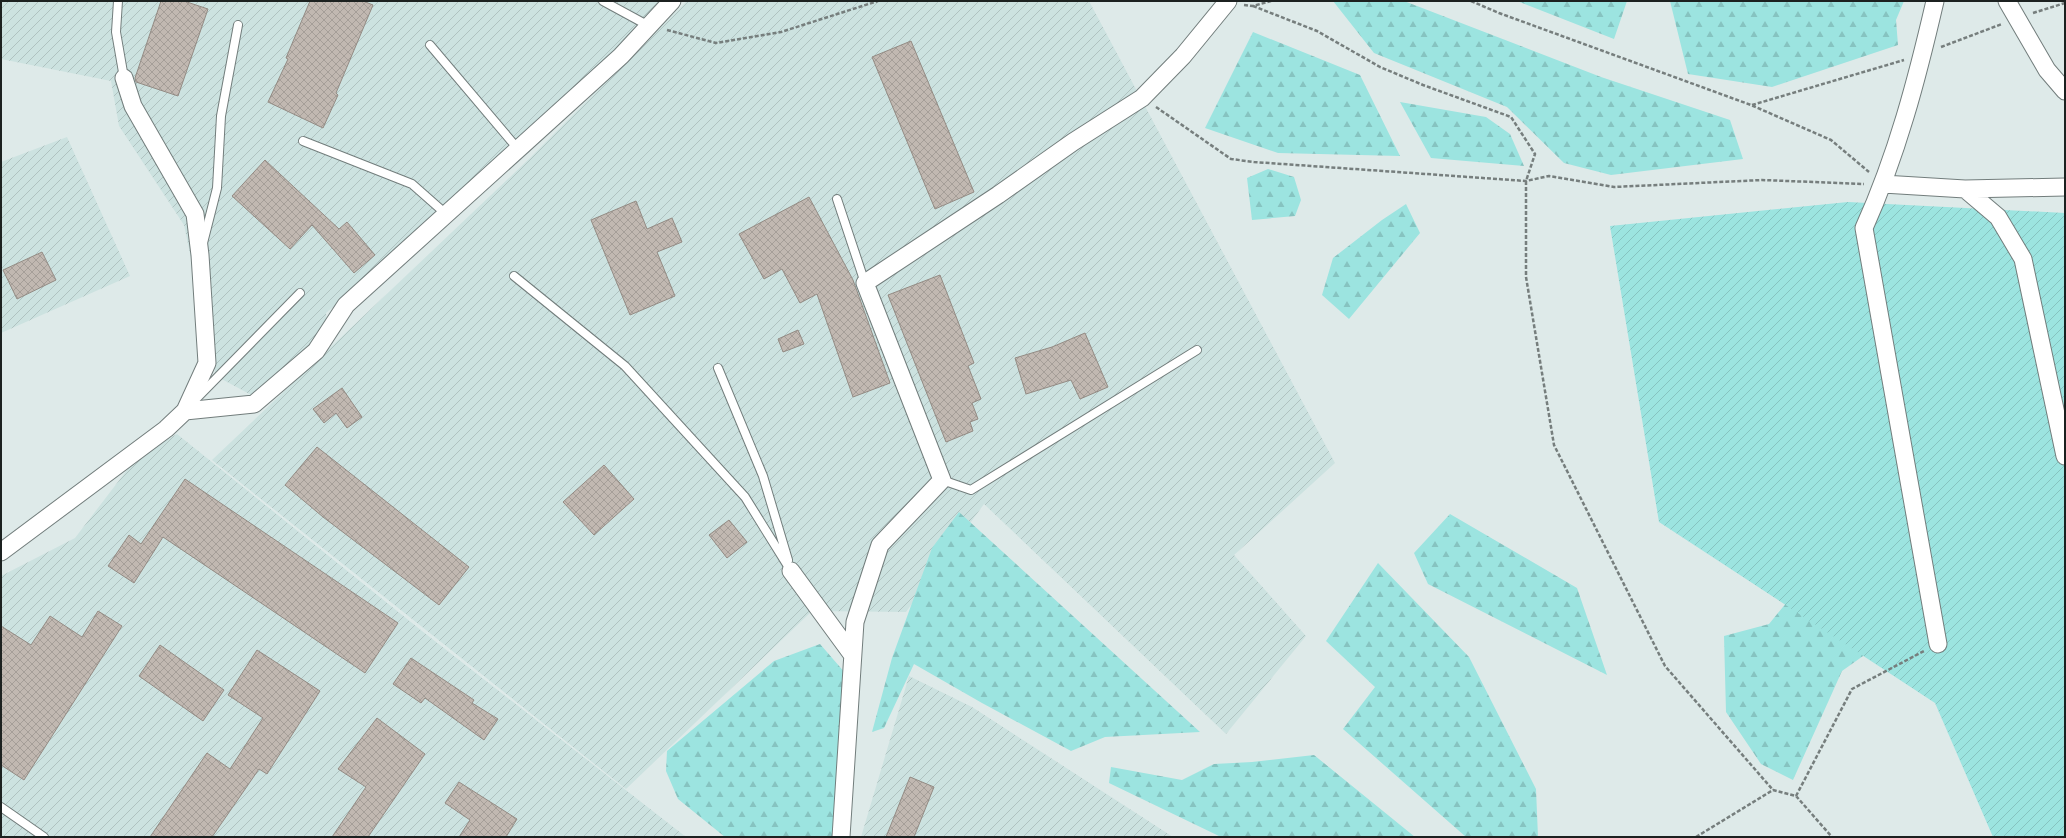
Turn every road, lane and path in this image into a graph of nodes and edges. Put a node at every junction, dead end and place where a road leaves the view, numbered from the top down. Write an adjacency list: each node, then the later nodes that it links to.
1 (118, 1): 14 (lane)
2 (604, 1): 12 (lane)
3 (672, 1): 12 (street)
4 (878, 1): 12 (path)
5 (1271, 1): 10 (path)
6 (1471, 1): 20 (path)
7 (1935, 1): 20 (street)
8 (2007, 1): 15 (street)
9 (1227, 3): 10 (path); 16 (street)
10 (1253, 6): 19 (path)
11 (238, 25): 25 (lane)
12 (649, 26): 18 (street)
13 (430, 45): 18 (lane)
14 (124, 78): 25 (street)
15 (2065, 92)
16 (1142, 98): 19 (path); 27 (street)
17 (303, 141): 24 (lane)
18 (518, 149): 24 (street)
19 (1526, 181): 20 (path); 38 (path)
20 (1884, 184): 22 (street); 36 (street)
21 (2065, 187): 22 (street)
22 (1965, 189): 32 (street)
23 (837, 199): 27 (lane)
24 (446, 214): 31 (street)
25 (200, 255): 31 (street)
26 (514, 276): 35 (lane)
27 (865, 283): 33 (street)
28 (300, 293): 31 (lane)
29 (1197, 350): 33 (lane)
30 (718, 368): 35 (lane)
31 (185, 411): 34 (street)
32 (2065, 456)
33 (942, 480): 37 (street)
34 (1, 552)
35 (791, 571): 37 (street)
36 (1938, 644): 39 (path)
37 (851, 653): 42 (street)
38 (1773, 790): 39 (path); 43 (path)
39 (1796, 796): 44 (path)
40 (1, 807): 41 (lane)
41 (44, 837)
42 (841, 837)
43 (1696, 837)
44 (1832, 837)

